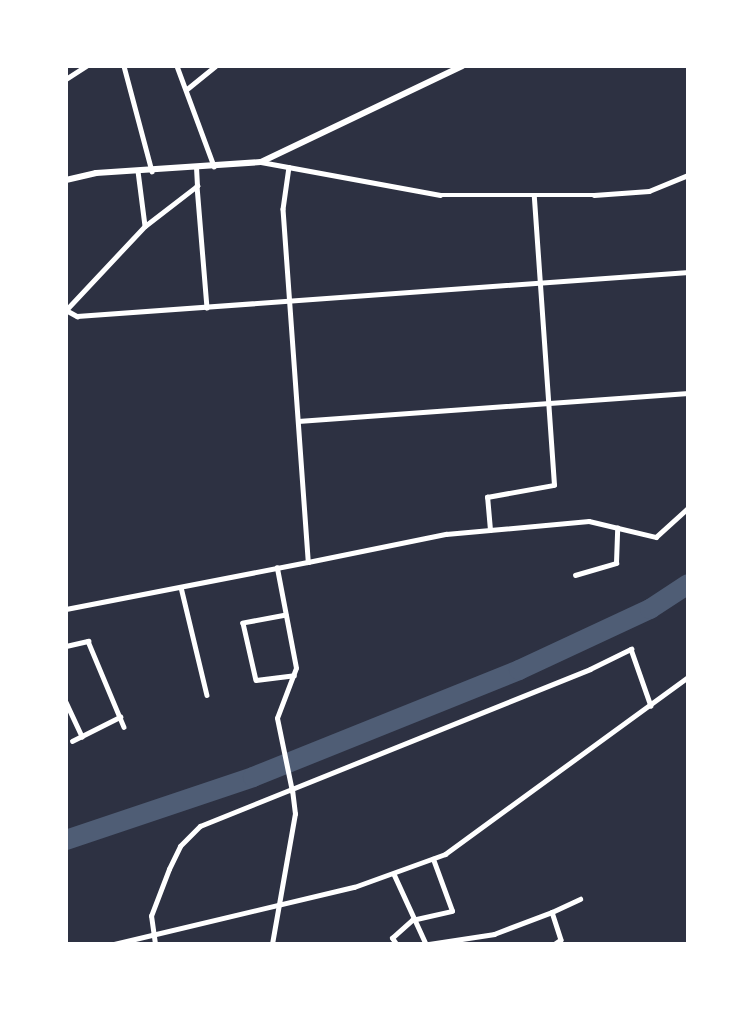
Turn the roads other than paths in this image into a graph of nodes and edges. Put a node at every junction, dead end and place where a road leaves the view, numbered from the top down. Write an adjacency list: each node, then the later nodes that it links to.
1 (86, 66): 6 (street)
2 (124, 66): 13 (street)
3 (177, 66): 7 (street)
4 (215, 66): 7 (street)
5 (462, 66): 8 (main road)
6 (66, 79)
7 (187, 89): 9 (street)
8 (261, 162): 9 (main road); 10 (street)
9 (214, 166): 11 (main road)
10 (289, 167): 17 (street); 21 (street)
11 (196, 169): 13 (main road); 16 (street)
12 (138, 171): 13 (main road); 15 (main road); 18 (street)
13 (152, 171)
14 (688, 175): 17 (street)
15 (66, 180)
16 (197, 186): 18 (street); 22 (street)
17 (534, 196): 20 (street)
18 (145, 226): 23 (street)
19 (688, 272): 20 (street)
20 (539, 283): 21 (street); 25 (street)
21 (289, 303): 22 (street); 26 (street)
22 (207, 308): 23 (street)
23 (66, 310)
24 (688, 393): 25 (street)
25 (548, 404): 26 (street); 29 (street)
26 (297, 421): 30 (street)
27 (688, 508): 28 (street)
28 (617, 528): 29 (street); 32 (street)
29 (490, 530): 30 (street)
30 (308, 562): 31 (street)
31 (277, 568): 33 (street); 35 (street)
32 (575, 574)
33 (181, 587): 34 (street); 39 (street)
34 (66, 609)
35 (286, 615): 37 (street); 37 (street)
36 (66, 646): 42 (street)
37 (294, 675): 43 (street)
38 (688, 677): 41 (street)
39 (207, 695)
40 (66, 702): 45 (street)
41 (651, 706): 47 (street); 48 (street)
42 (120, 717): 44 (street); 45 (street)
43 (277, 718): 47 (street)
44 (124, 727)
45 (82, 736): 46 (street)
46 (72, 741)
47 (292, 791): 51 (street); 54 (street)
48 (433, 859): 49 (street); 53 (street)
49 (394, 874): 51 (street); 53 (street)
50 (580, 899): 52 (street)
51 (280, 904): 54 (street); 57 (street)
52 (552, 912): 59 (street); 60 (street)
53 (412, 920): 58 (street); 59 (street)
54 (152, 935): 55 (street); 56 (street)
55 (114, 944)
56 (155, 944)
57 (272, 944)
58 (396, 944)
59 (427, 944)
60 (555, 944)

